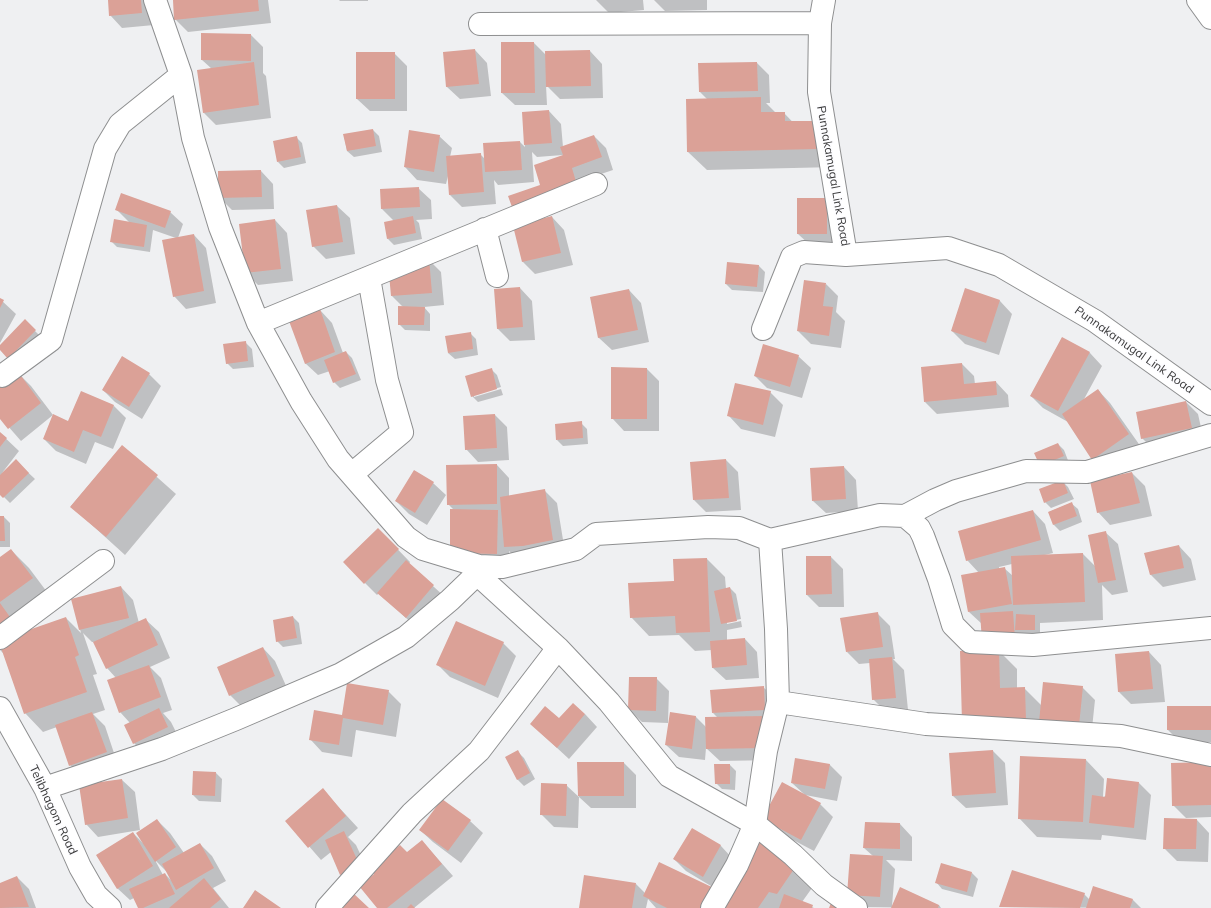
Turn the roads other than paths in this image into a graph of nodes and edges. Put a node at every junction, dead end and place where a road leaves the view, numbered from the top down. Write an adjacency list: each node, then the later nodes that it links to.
1 (155, 0): 7 (street)
2 (824, 0): 5 (street, Punnakamugal Link Road)
3 (1198, 0): 4 (street)
4 (1211, 18)
5 (820, 22): 6 (street); 10 (street, Punnakamugal Link Road)
6 (480, 24)
7 (181, 75): 13 (street); 15 (street)
8 (596, 184): 9 (street)
9 (485, 229): 11 (street); 12 (street)
10 (846, 255): 14 (street); 16 (street, Punnakamugal Link Road)
11 (497, 276)
12 (369, 278): 13 (street); 18 (street)
13 (258, 323): 18 (street)
14 (763, 329)
15 (2, 376)
16 (1211, 404)
17 (1211, 436): 19 (street)
18 (352, 474): 22 (street)
19 (905, 516): 20 (street); 23 (street)
20 (770, 540): 22 (street); 26 (street)
21 (103, 561): 24 (street)
22 (478, 570): 25 (street); 29 (street)
23 (1211, 628)
24 (0, 638)
25 (558, 648): 30 (street); 32 (street)
26 (778, 702): 28 (street); 30 (street)
27 (0, 708): 29 (street, Telibhagom Road)
28 (1211, 755)
29 (45, 788): 31 (street, Telibhagom Road)
30 (755, 824): 33 (street); 34 (street)
31 (110, 908)
32 (327, 908)
33 (712, 908)
34 (856, 908)

